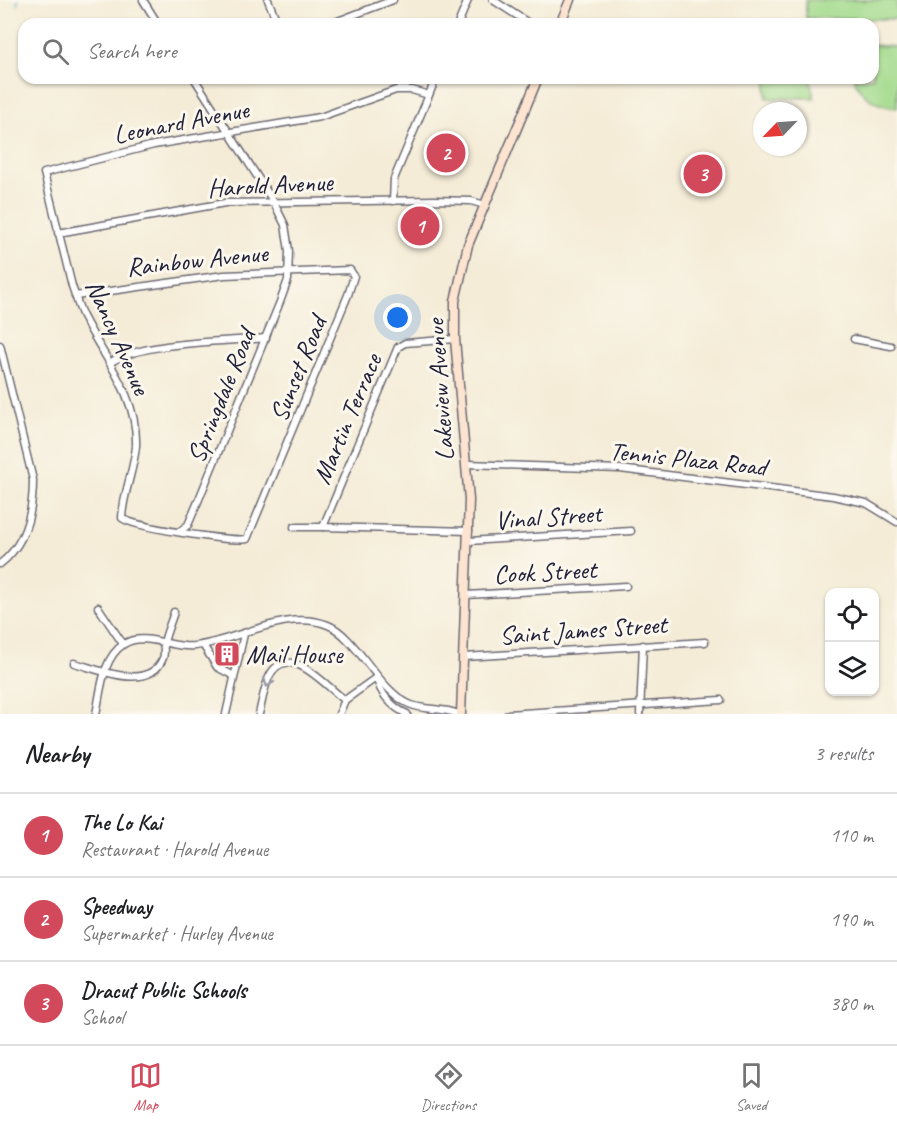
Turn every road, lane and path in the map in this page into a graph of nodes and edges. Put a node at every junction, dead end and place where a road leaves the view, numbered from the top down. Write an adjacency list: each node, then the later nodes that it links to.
1 (142, 0): 7 (street)
2 (268, 0): 8 (street)
3 (393, 0): 9 (street)
4 (468, 0): 10 (street)
5 (492, 0): 11 (street)
6 (570, 0): 12 (main road)
7 (154, 18)
8 (276, 18)
9 (346, 18)
10 (460, 18)
11 (520, 18)
12 (562, 18)
13 (198, 84): 17 (street, Springdale Road)
14 (434, 84): 16 (street)
15 (535, 84): 21 (main road, Lakeview Avenue)
16 (429, 95): 17 (street, Leonard Avenue); 20 (street)
17 (228, 131): 18 (street, Leonard Avenue); 19 (street, Springdale Road)
18 (44, 173): 22 (street, Nancy Avenue)
19 (273, 201): 20 (street, Harold Avenue); 22 (street, Harold Avenue); 23 (street, Springdale Road)
20 (393, 201): 21 (street, Harold Avenue)
21 (485, 205): 26 (main road, Lakeview Avenue)
22 (58, 233): 24 (street, Nancy Avenue)
23 (288, 271): 24 (street, Rainbow Avenue); 25 (street, Springdale Road); 35 (street, Sunset Road)
24 (75, 296): 30 (street, Nancy Avenue)
25 (266, 338): 30 (street); 35 (street, Springdale Road)
26 (455, 339): 31 (main road, Lakeview Avenue); 34 (street, Martin Terrace)
27 (854, 339): 29 (street)
28 (0, 345): 39 (street)
29 (891, 346)
30 (111, 362): 35 (street, Nancy Avenue)
31 (467, 464): 32 (street, Tennis Plaza Road); 36 (main road, Lakeview Avenue)
32 (897, 522)
33 (294, 527): 34 (street)
34 (323, 527): 36 (street)
35 (180, 531)
36 (469, 531): 38 (main road, Lakeview Avenue)
37 (631, 531): 38 (street, Vinal Street)
38 (468, 541): 41 (main road, Lakeview Avenue)
39 (0, 564)
40 (626, 586): 41 (street, Cook Street)
41 (466, 595): 50 (main road, Lakeview Avenue)
42 (98, 607): 46 (street)
43 (174, 612): 47 (street)
44 (244, 634): 48 (street); 53 (street); 54 (street)
45 (705, 642): 49 (street, Saint James Street)
46 (123, 644): 47 (street); 52 (street)
47 (164, 644): 48 (street); 52 (street)
48 (203, 645): 53 (street)
49 (643, 645): 50 (street, Saint James Street); 57 (street)
50 (464, 657): 63 (main road, Lakeview Avenue)
51 (74, 663): 52 (street)
52 (106, 671): 58 (street)
53 (234, 676): 59 (street)
54 (377, 677): 55 (street); 62 (street); 63 (street)
55 (345, 700): 60 (street, one-way to 60); 61 (street)
56 (722, 700): 57 (street)
57 (640, 705): 64 (street); 65 (street)
58 (96, 714)
59 (226, 714)
60 (259, 714)
61 (339, 714)
62 (407, 714)
63 (460, 714)
64 (508, 714)
65 (640, 714)

